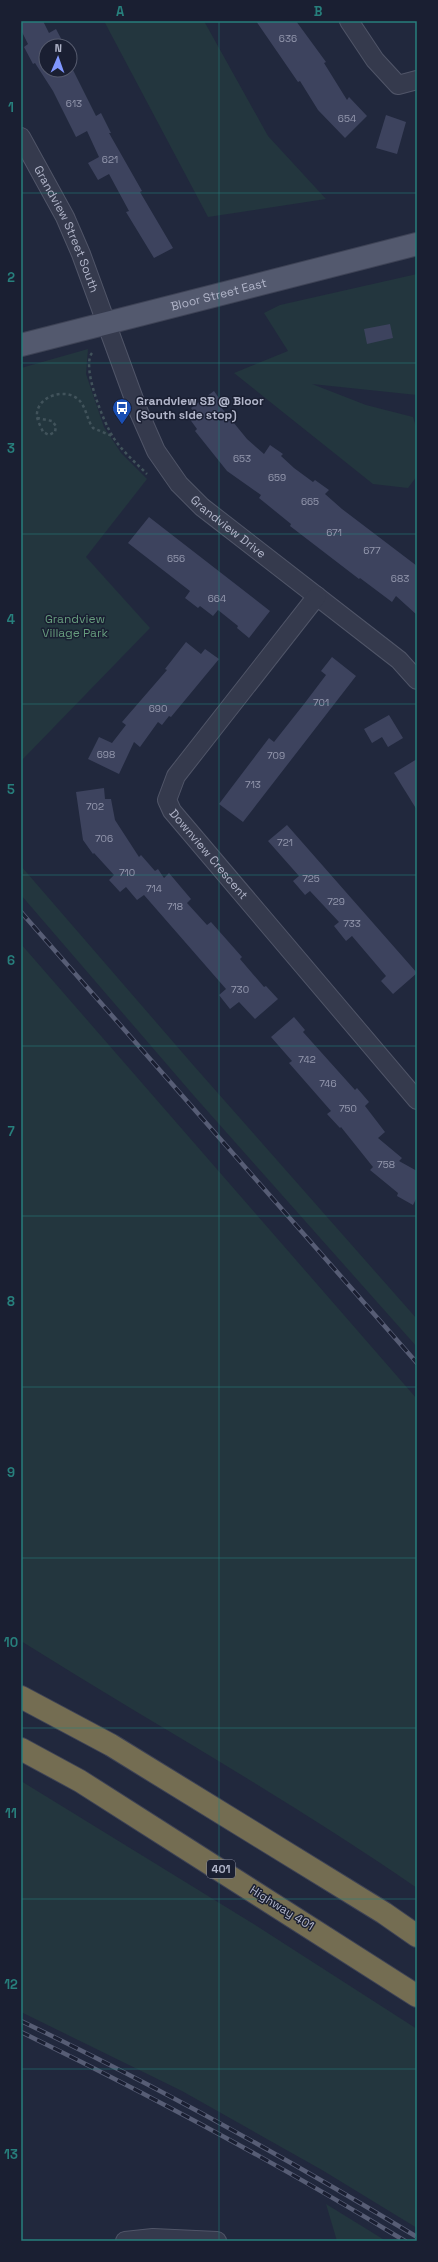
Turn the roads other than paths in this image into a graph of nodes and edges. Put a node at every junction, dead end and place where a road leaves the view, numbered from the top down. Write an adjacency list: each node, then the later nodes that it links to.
1 (349, 21): 2 (street)
2 (417, 80)
3 (21, 137): 5 (street, Grandview Street South)
4 (417, 244): 5 (main road, Bloor Street East)
5 (105, 323): 6 (main road, Bloor Street East); 7 (street, Grandview Drive)
6 (21, 345)
7 (317, 596): 8 (street, Grandview Drive); 9 (street, Downview Crescent)
8 (417, 680)
9 (417, 1100)
10 (21, 1696): 12 (highway)
11 (21, 1749): 13 (highway, Highway 401 / 401)
12 (417, 1936)
13 (417, 1996)
14 (125, 2241): 15 (street)
15 (217, 2241)

